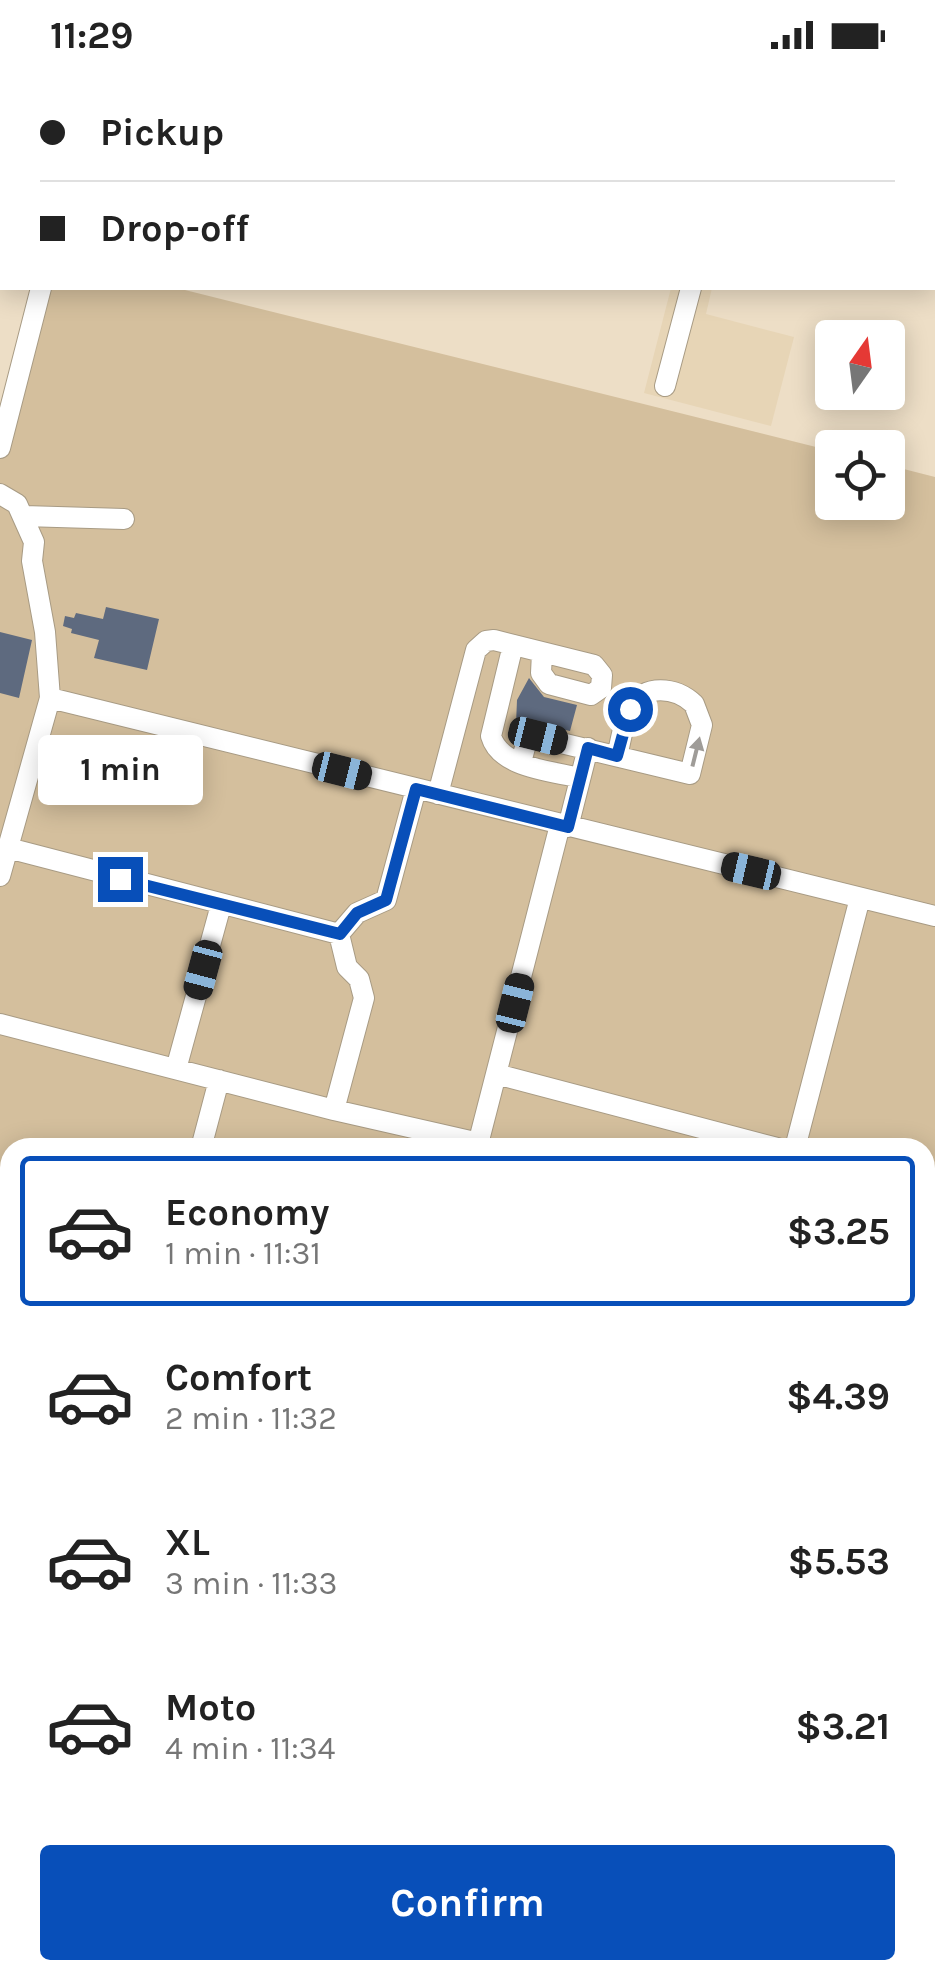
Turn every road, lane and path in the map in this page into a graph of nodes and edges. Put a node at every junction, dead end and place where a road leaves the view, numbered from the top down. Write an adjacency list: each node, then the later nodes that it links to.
1 (40, 290): 4 (street)
2 (690, 290): 3 (street)
3 (665, 386)
4 (0, 448)
5 (0, 494): 6 (street)
6 (24, 516): 7 (street); 10 (street)
7 (124, 520)
8 (513, 645): 9 (street); 13 (street); 16 (street)
9 (542, 652)
10 (50, 698): 15 (street); 18 (street)
11 (588, 748): 12 (street); 13 (street); 14 (street)
12 (617, 756): 12 (street, one-way to 12)
13 (521, 762): 14 (street)
14 (580, 778): 17 (street)
15 (416, 789): 16 (street); 23 (street)
16 (438, 794): 17 (street)
17 (564, 826): 20 (street); 26 (street)
18 (8, 848): 19 (street); 21 (street)
19 (0, 876)
20 (860, 898): 22 (street); 33 (street)
21 (221, 904): 23 (street); 25 (street)
22 (935, 916)
23 (340, 934): 28 (street)
24 (0, 1024): 25 (street)
25 (176, 1069): 27 (street)
26 (496, 1074): 31 (street); 32 (street)
27 (219, 1080): 28 (street); 29 (street)
28 (334, 1110): 30 (street)
29 (204, 1138)
30 (449, 1138)
31 (480, 1138)
32 (739, 1138)
33 (798, 1138)

